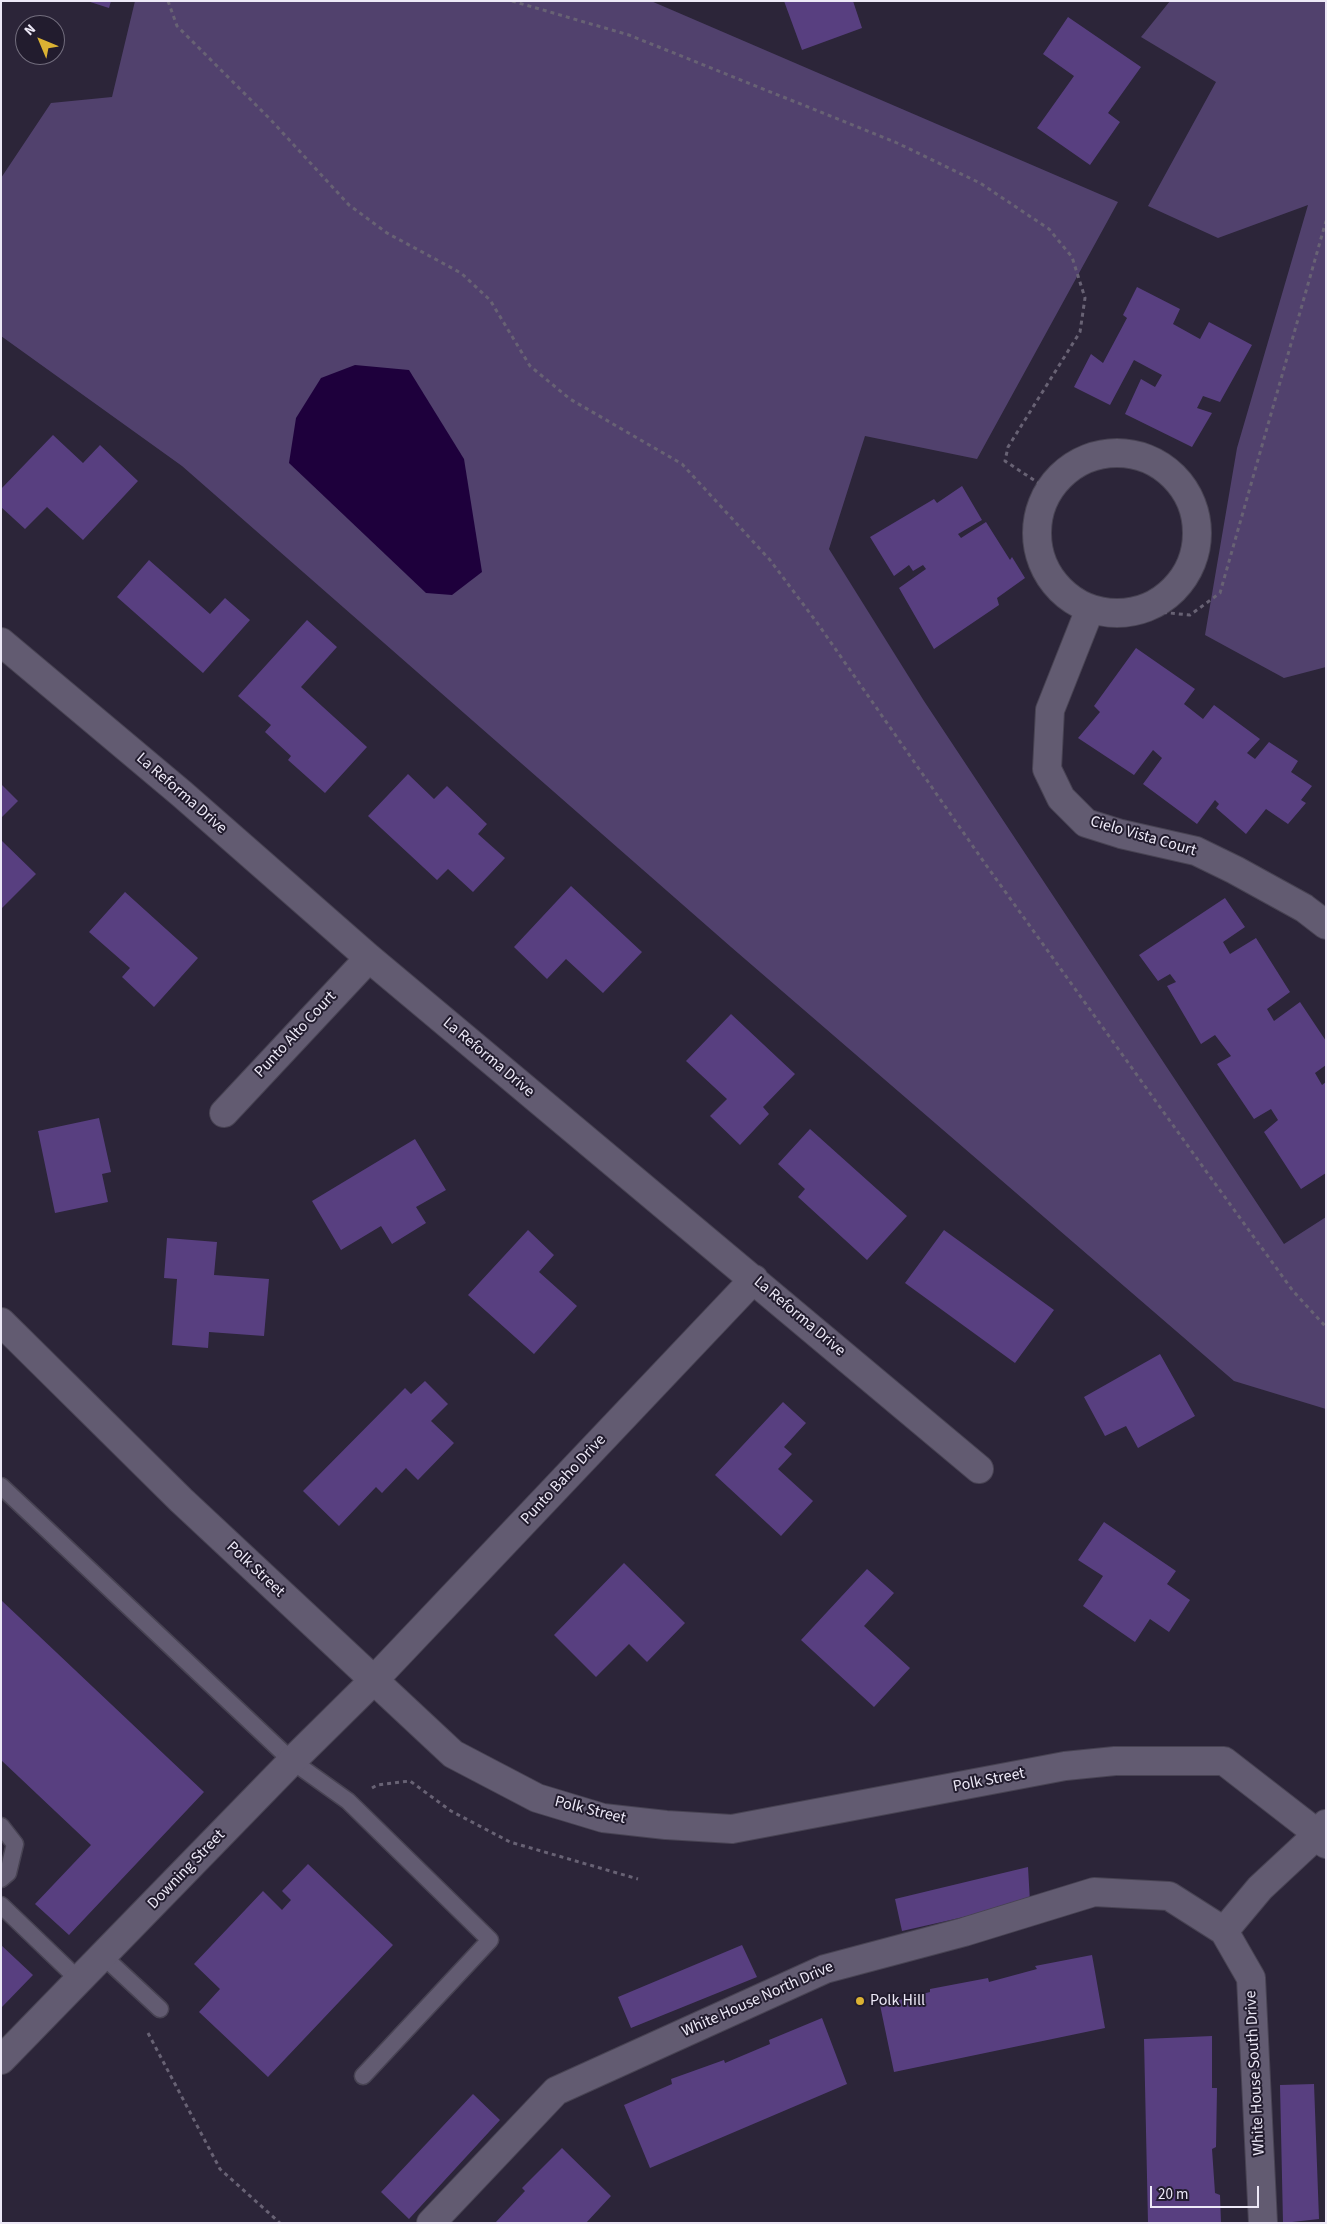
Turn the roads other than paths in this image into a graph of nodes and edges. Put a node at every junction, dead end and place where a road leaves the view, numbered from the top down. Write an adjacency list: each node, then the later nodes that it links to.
1 (1090, 609): 1 (street); 3 (street, Cielo Vista Court)
2 (1, 642): 4 (street, La Reforma Drive)
3 (1326, 925)
4 (369, 958): 5 (street, Punto Alto Court); 6 (street, La Reforma Drive)
5 (224, 1113)
6 (754, 1279): 8 (street, La Reforma Drive); 10 (street, Punto Baho Drive)
7 (1, 1322): 10 (street, Polk Street)
8 (978, 1469)
9 (1, 1486): 11 (lane)
10 (373, 1681): 11 (street, Downing Street); 13 (street, Polk Street)
11 (292, 1762): 17 (street, Downing Street); 21 (lane)
12 (1, 1826): 14 (lane)
13 (1323, 1834): 16 (street)
14 (1, 1879)
15 (1, 1905): 18 (lane)
16 (1224, 1931): 22 (street, White House North Drive); 23 (street, White House South Drive)
17 (103, 1956): 18 (street, Downing Street); 19 (lane)
18 (79, 1980): 20 (street, Downing Street)
19 (160, 2009)
20 (1, 2060)
21 (363, 2076)
22 (431, 2223)
23 (1263, 2223)

